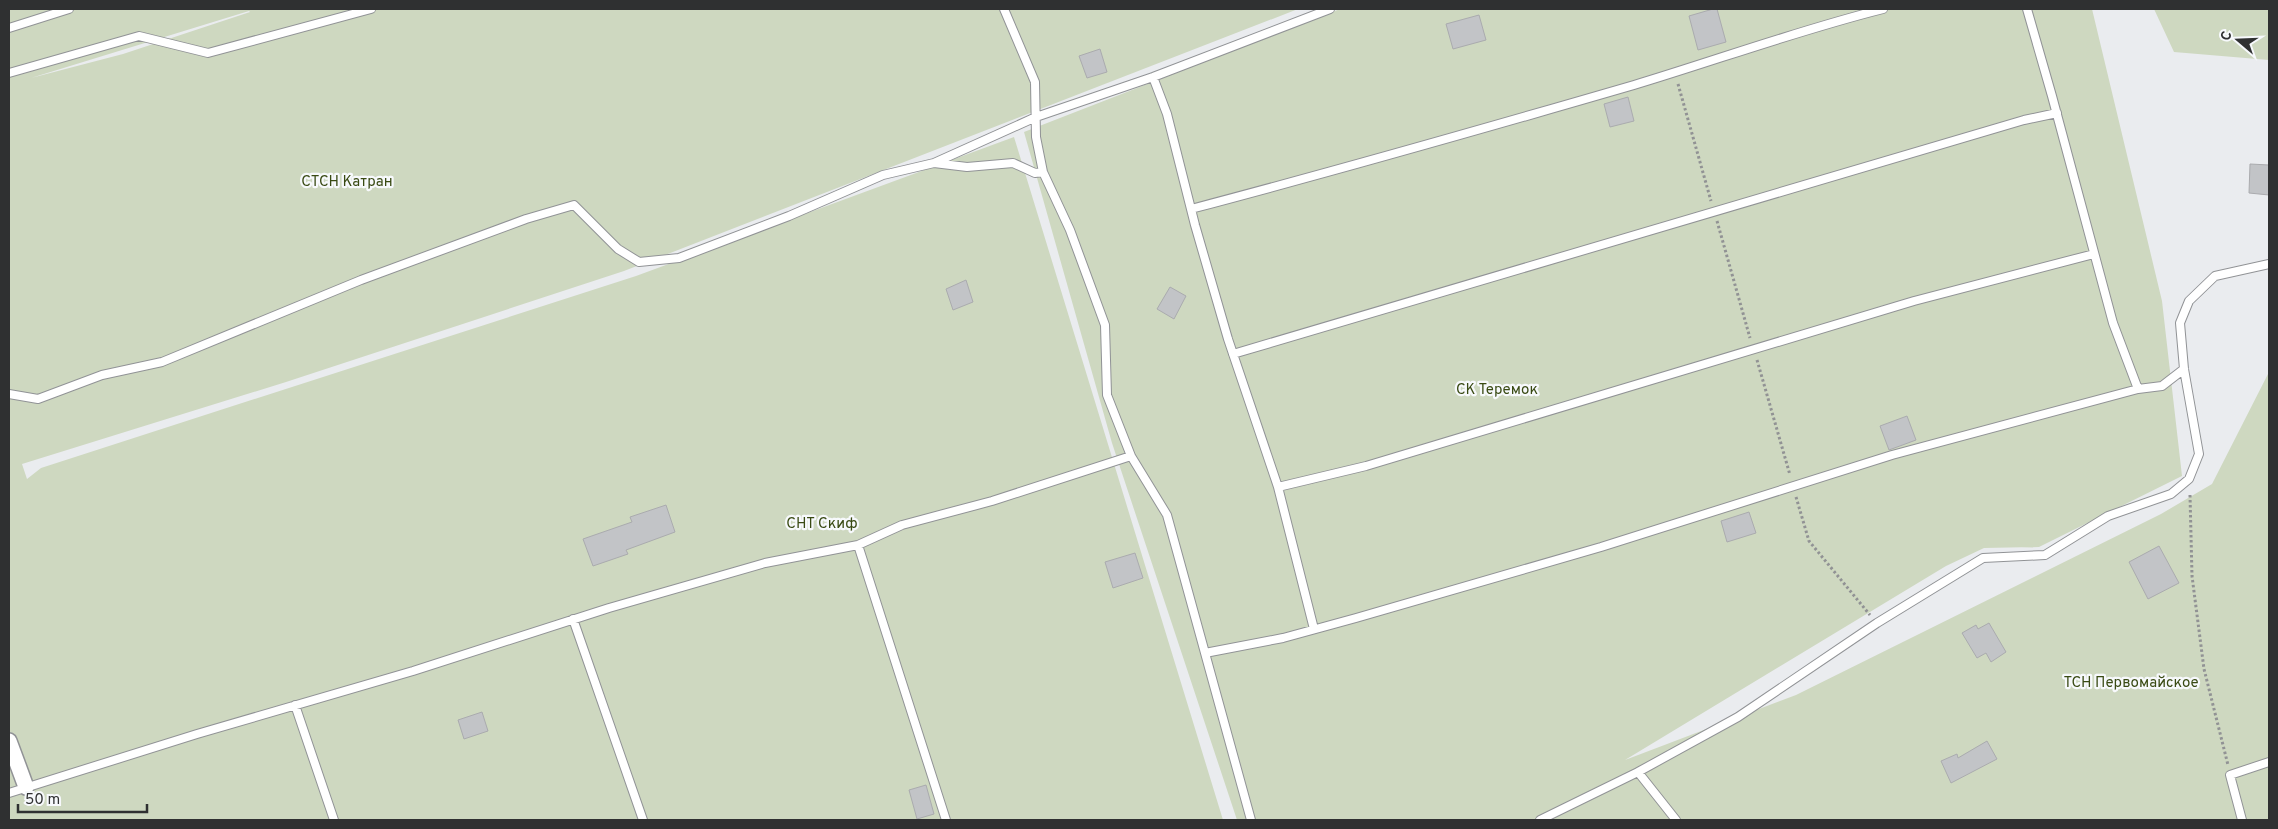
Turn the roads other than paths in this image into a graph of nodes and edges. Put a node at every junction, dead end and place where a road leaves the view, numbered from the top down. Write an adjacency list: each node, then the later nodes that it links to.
1 (68, 9): 7 (lane)
2 (371, 9): 8 (lane)
3 (1004, 9): 11 (lane)
4 (1330, 9): 9 (lane)
5 (1883, 9): 14 (lane)
6 (2026, 9): 10 (lane)
7 (9, 28)
8 (9, 73)
9 (1153, 77): 11 (lane); 14 (lane)
10 (2057, 113): 15 (lane); 17 (lane)
11 (1036, 117): 12 (lane); 13 (lane)
12 (934, 163): 13 (lane); 20 (lane)
13 (1043, 172): 21 (lane)
14 (1190, 209): 17 (lane)
15 (2094, 254): 19 (lane); 22 (lane)
16 (2269, 264): 18 (lane)
17 (1233, 354): 22 (lane)
18 (2184, 369): 19 (lane); 30 (lane)
19 (2138, 389): 25 (lane)
20 (9, 394)
21 (1131, 456): 23 (lane); 26 (lane)
22 (1278, 487): 25 (lane)
23 (858, 544): 24 (lane); 35 (lane)
24 (573, 619): 27 (lane); 34 (lane)
25 (1314, 630): 26 (lane)
26 (1205, 653): 36 (lane)
27 (295, 705): 31 (lane); 33 (lane)
28 (9, 741): 31 (street)
29 (2269, 762): 39 (lane)
30 (1638, 772): 37 (lane); 38 (lane)
31 (26, 787): 32 (lane)
32 (9, 793)
33 (334, 820)
34 (643, 820)
35 (946, 820)
36 (1251, 820)
37 (1540, 820)
38 (1676, 820)
39 (2242, 820)

